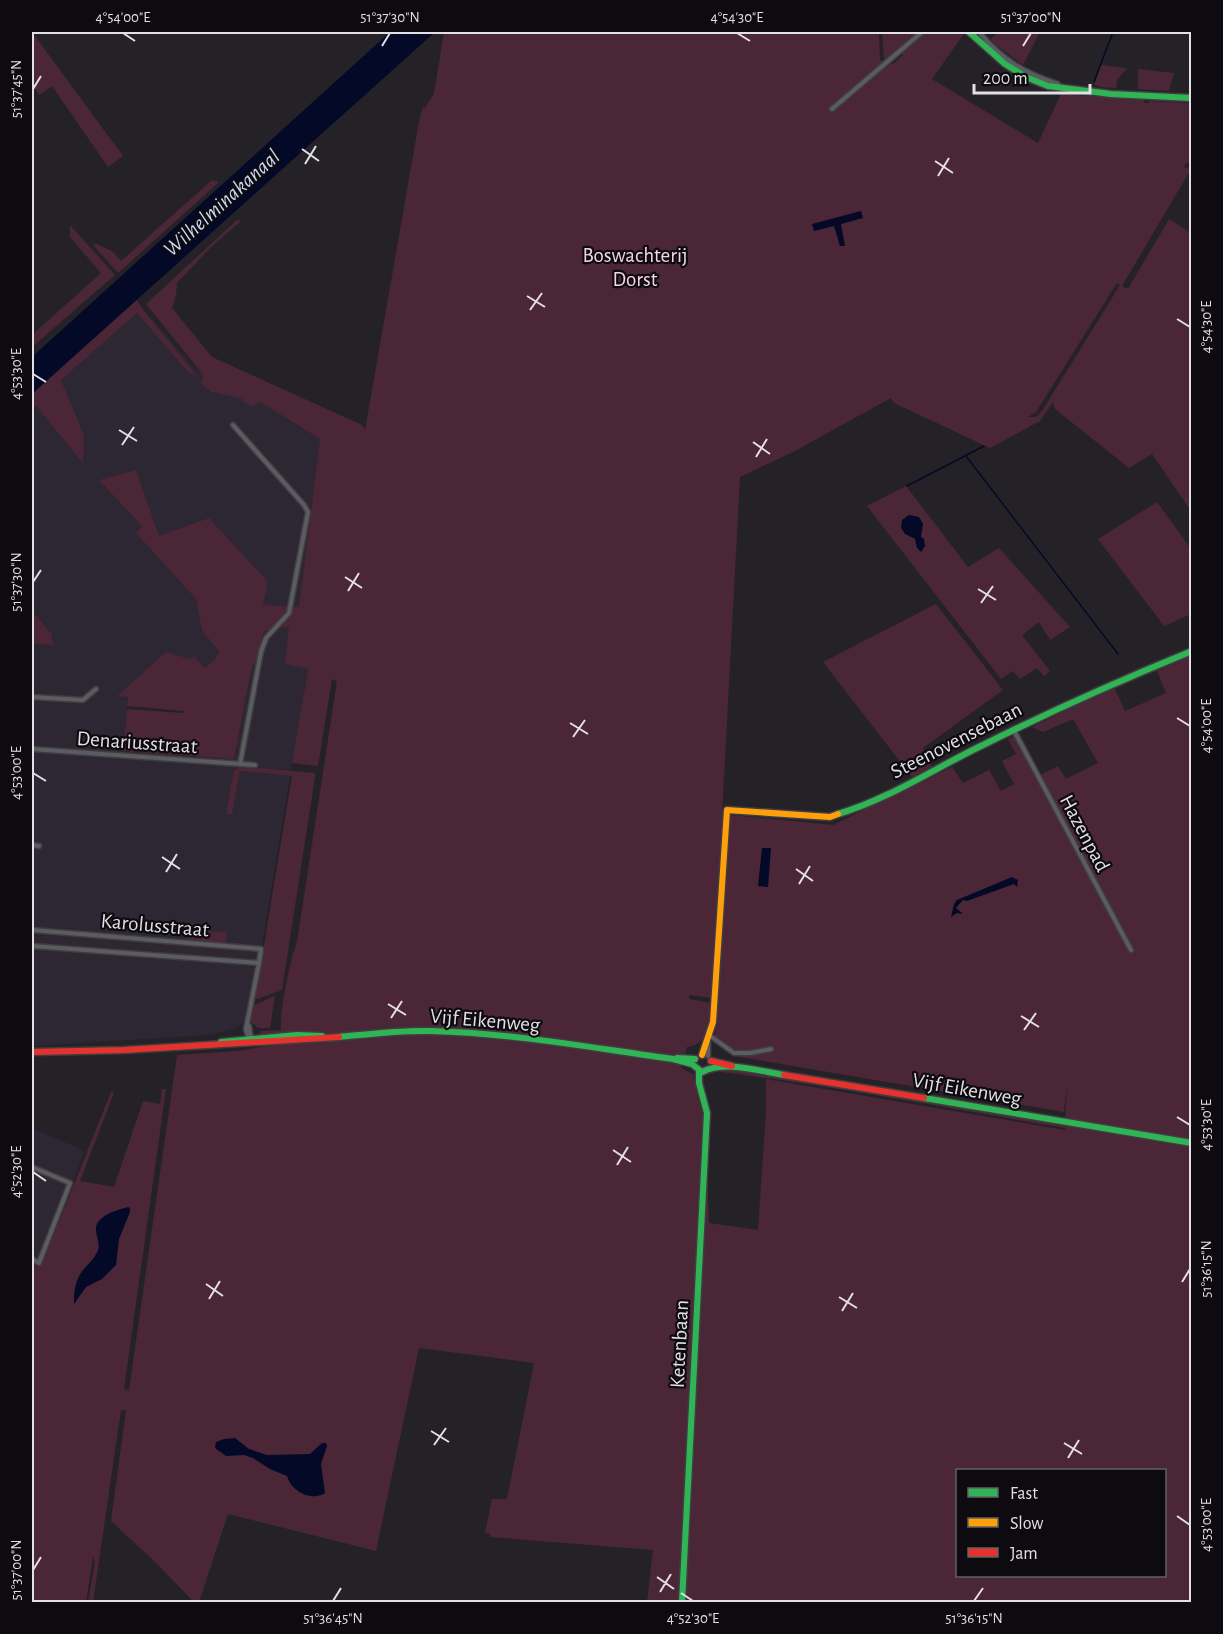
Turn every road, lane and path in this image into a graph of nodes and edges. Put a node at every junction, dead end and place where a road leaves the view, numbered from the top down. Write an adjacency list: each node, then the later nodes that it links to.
1 (922, 32): 6 (street)
2 (969, 32): 4 (main road)
3 (979, 32): 4 (street)
4 (1058, 88): 5 (main road)
5 (1191, 98)
6 (832, 109)
7 (233, 425): 13 (street)
8 (1191, 651): 11 (main road, Steenovensebaan)
9 (96, 689): 10 (street)
10 (32, 696)
11 (1014, 729): 15 (main road, Steenovensebaan); 20 (street, Hazenpad)
12 (32, 749): 13 (street, Denariusstraat)
13 (240, 764): 14 (street, Denariusstraat)
14 (255, 765)
15 (727, 810): 22 (main road, Ketenbaan)
16 (32, 845): 17 (street)
17 (39, 846)
18 (32, 930): 21 (street, Karolusstraat)
19 (32, 946): 21 (street, Karolusstraat)
20 (1131, 950)
21 (259, 963): 23 (street)
22 (709, 1037): 24 (street); 26 (main road, Ketenbaan)
23 (250, 1040): 25 (main road, Vijf Eikenweg); 26 (main road, Vijf Eikenweg)
24 (771, 1049)
25 (32, 1052)
26 (703, 1063): 27 (main road, Vijf Eikenweg); 30 (main road, Ketenbaan)
27 (1191, 1143)
28 (32, 1167): 29 (street)
29 (32, 1259)
30 (682, 1602)

